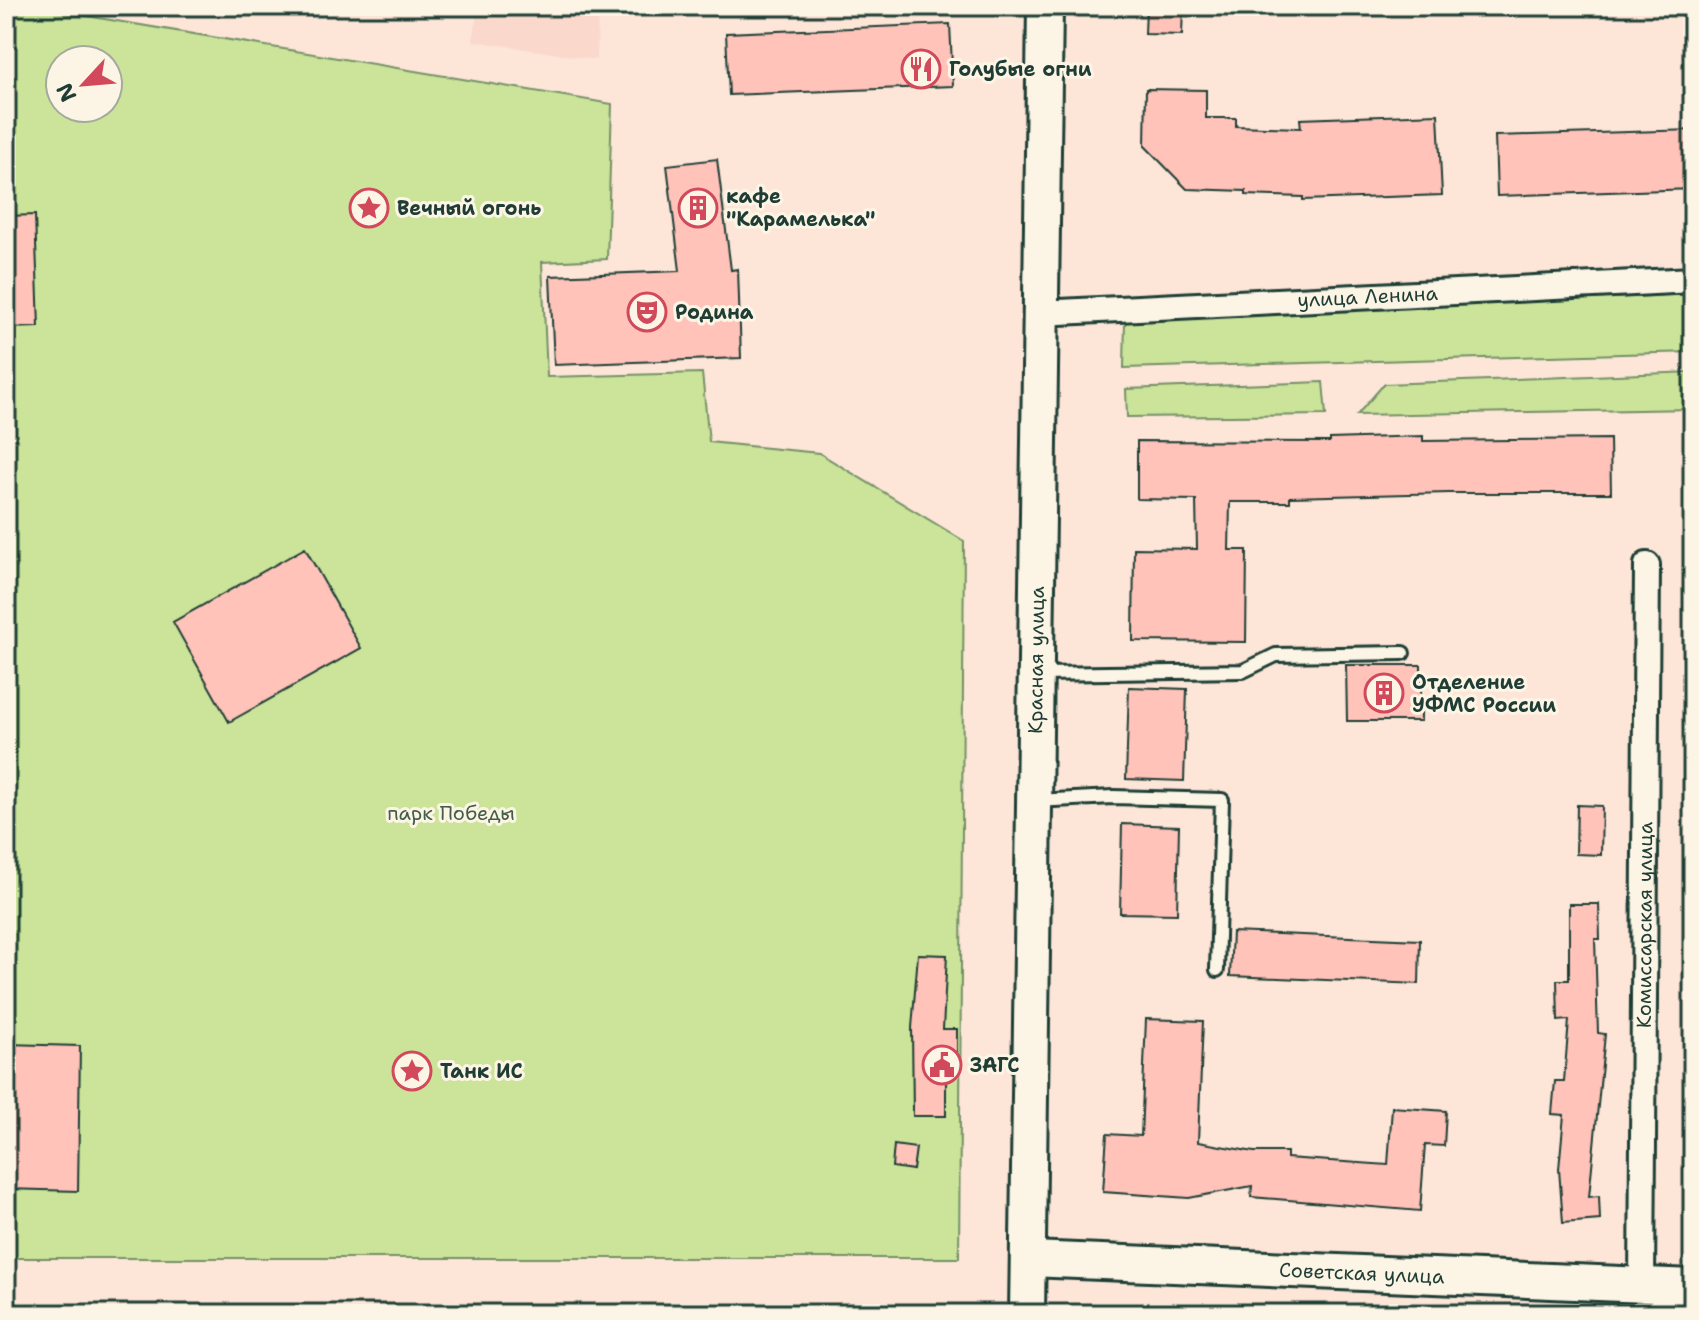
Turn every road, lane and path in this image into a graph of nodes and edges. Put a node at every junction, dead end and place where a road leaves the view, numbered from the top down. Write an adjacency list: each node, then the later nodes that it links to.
1 (1045, 6): 3 (street, Красная улица)
2 (1693, 280): 3 (street, улица Ленина)
3 (1040, 313): 6 (street, Красная улица)
4 (1647, 565): 10 (street, Комиссарская улица)
5 (1403, 653): 6 (lane)
6 (1037, 675): 7 (street, Красная улица)
7 (1035, 801): 8 (lane); 9 (street, Красная улица)
8 (1217, 970)
9 (1030, 1259): 10 (street, Советская улица); 12 (street, Красная улица)
10 (1642, 1285): 11 (street, Советская улица)
11 (1693, 1287)
12 (1027, 1314)

